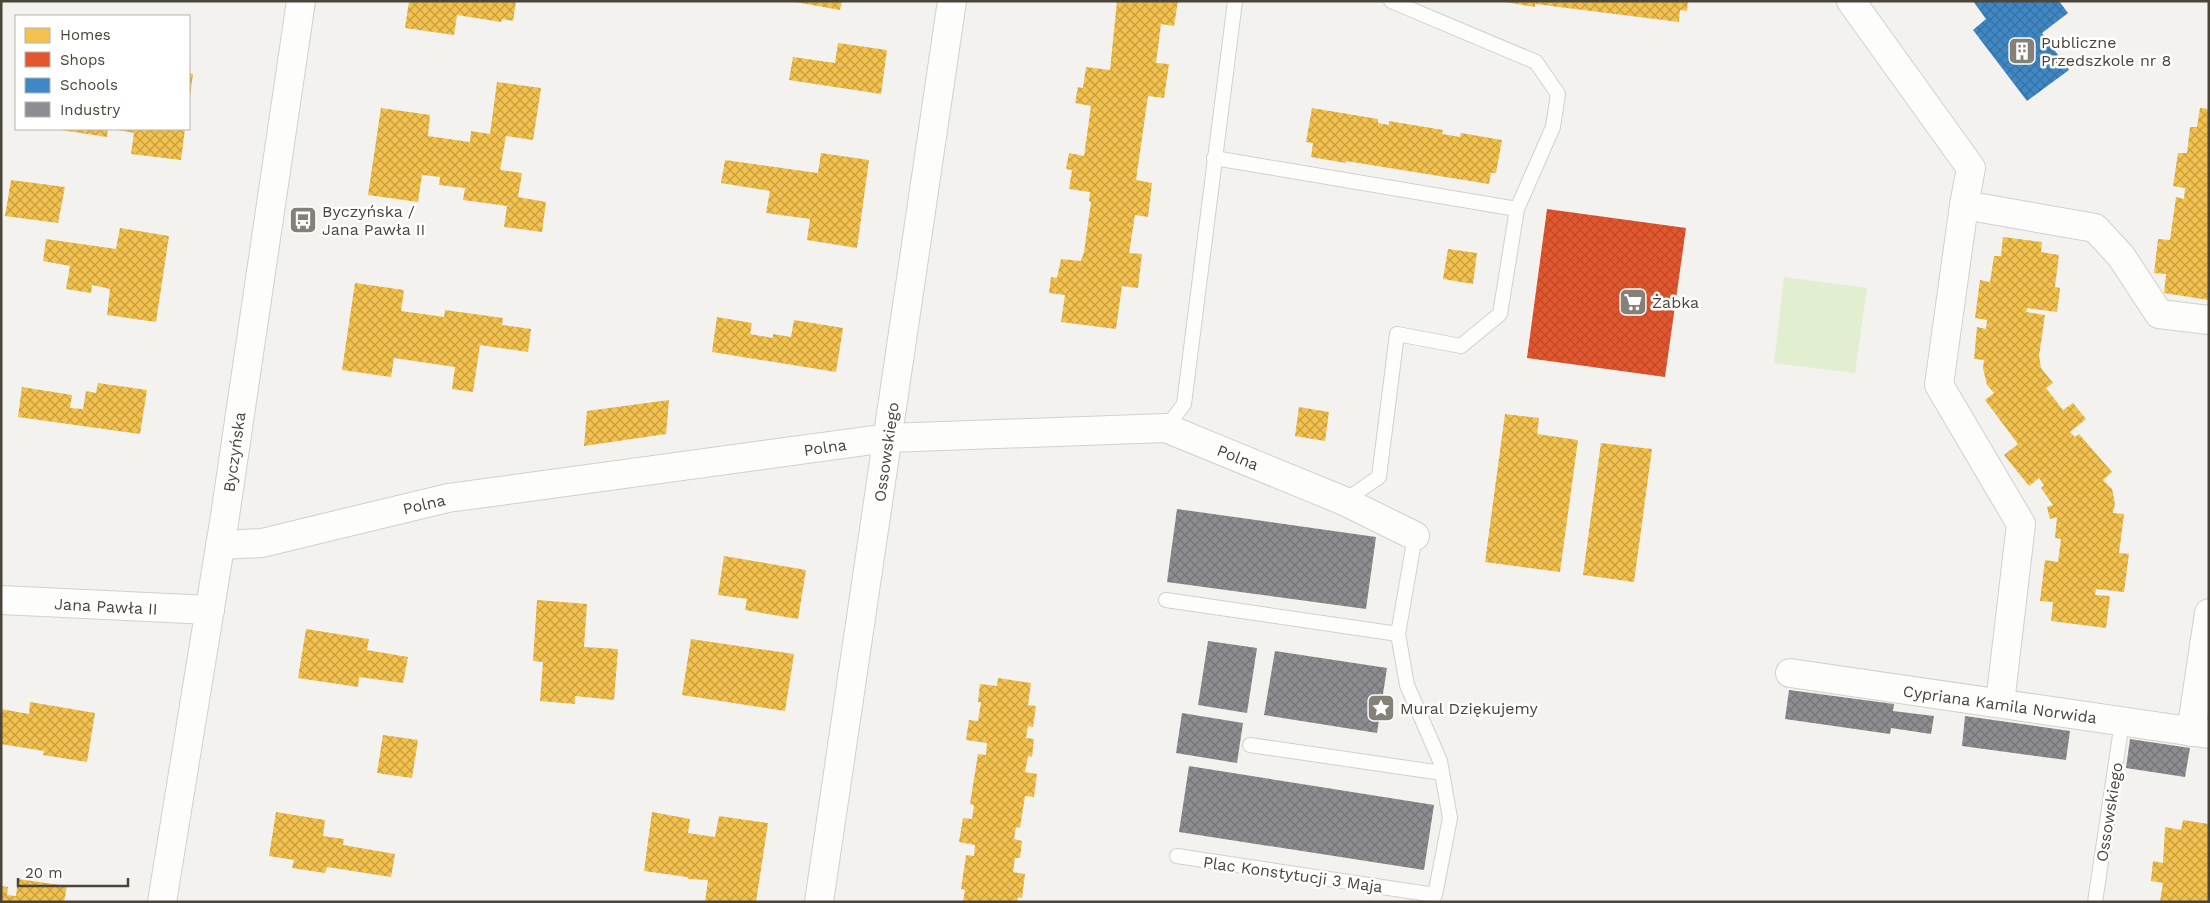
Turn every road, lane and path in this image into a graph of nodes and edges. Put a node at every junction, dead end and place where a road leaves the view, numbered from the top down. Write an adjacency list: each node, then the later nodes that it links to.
1 (301, 1): 14 (street, Byczyńska)
2 (952, 1): 11 (street, Ossowskiego)
3 (1235, 1): 6 (lane)
4 (1391, 1): 8 (lane)
5 (1851, 1): 7 (street)
6 (1214, 158): 8 (lane); 10 (lane)
7 (1964, 204): 9 (street); 21 (street)
8 (1517, 209): 12 (lane)
9 (2209, 320)
10 (1166, 428): 11 (street, Polna); 12 (street, Polna)
11 (888, 438): 14 (street, Polna); 28 (street, Ossowskiego)
12 (1344, 501): 13 (street, Polna)
13 (1415, 536): 19 (lane, Plac Konstytucji 3 Maja)
14 (220, 545): 17 (street, Byczyńska)
15 (1, 600): 17 (street, Jana Pawła II)
16 (1166, 600): 19 (lane)
17 (210, 610): 27 (street, Byczyńska)
18 (2209, 613): 23 (street)
19 (1398, 634): 25 (lane, Plac Konstytucji 3 Maja)
20 (1790, 673): 21 (street, Cypriana Kamila Norwida)
21 (2000, 703): 22 (street, Cypriana Kamila Norwida)
22 (2122, 722): 23 (street, Cypriana Kamila Norwida); 29 (lane, Ossowskiego)
23 (2200, 733)
24 (1250, 746): 25 (lane)
25 (1442, 773): 26 (lane, Plac Konstytucji 3 Maja)
26 (1177, 856)
27 (162, 902)
28 (819, 902)
29 (2095, 902)

